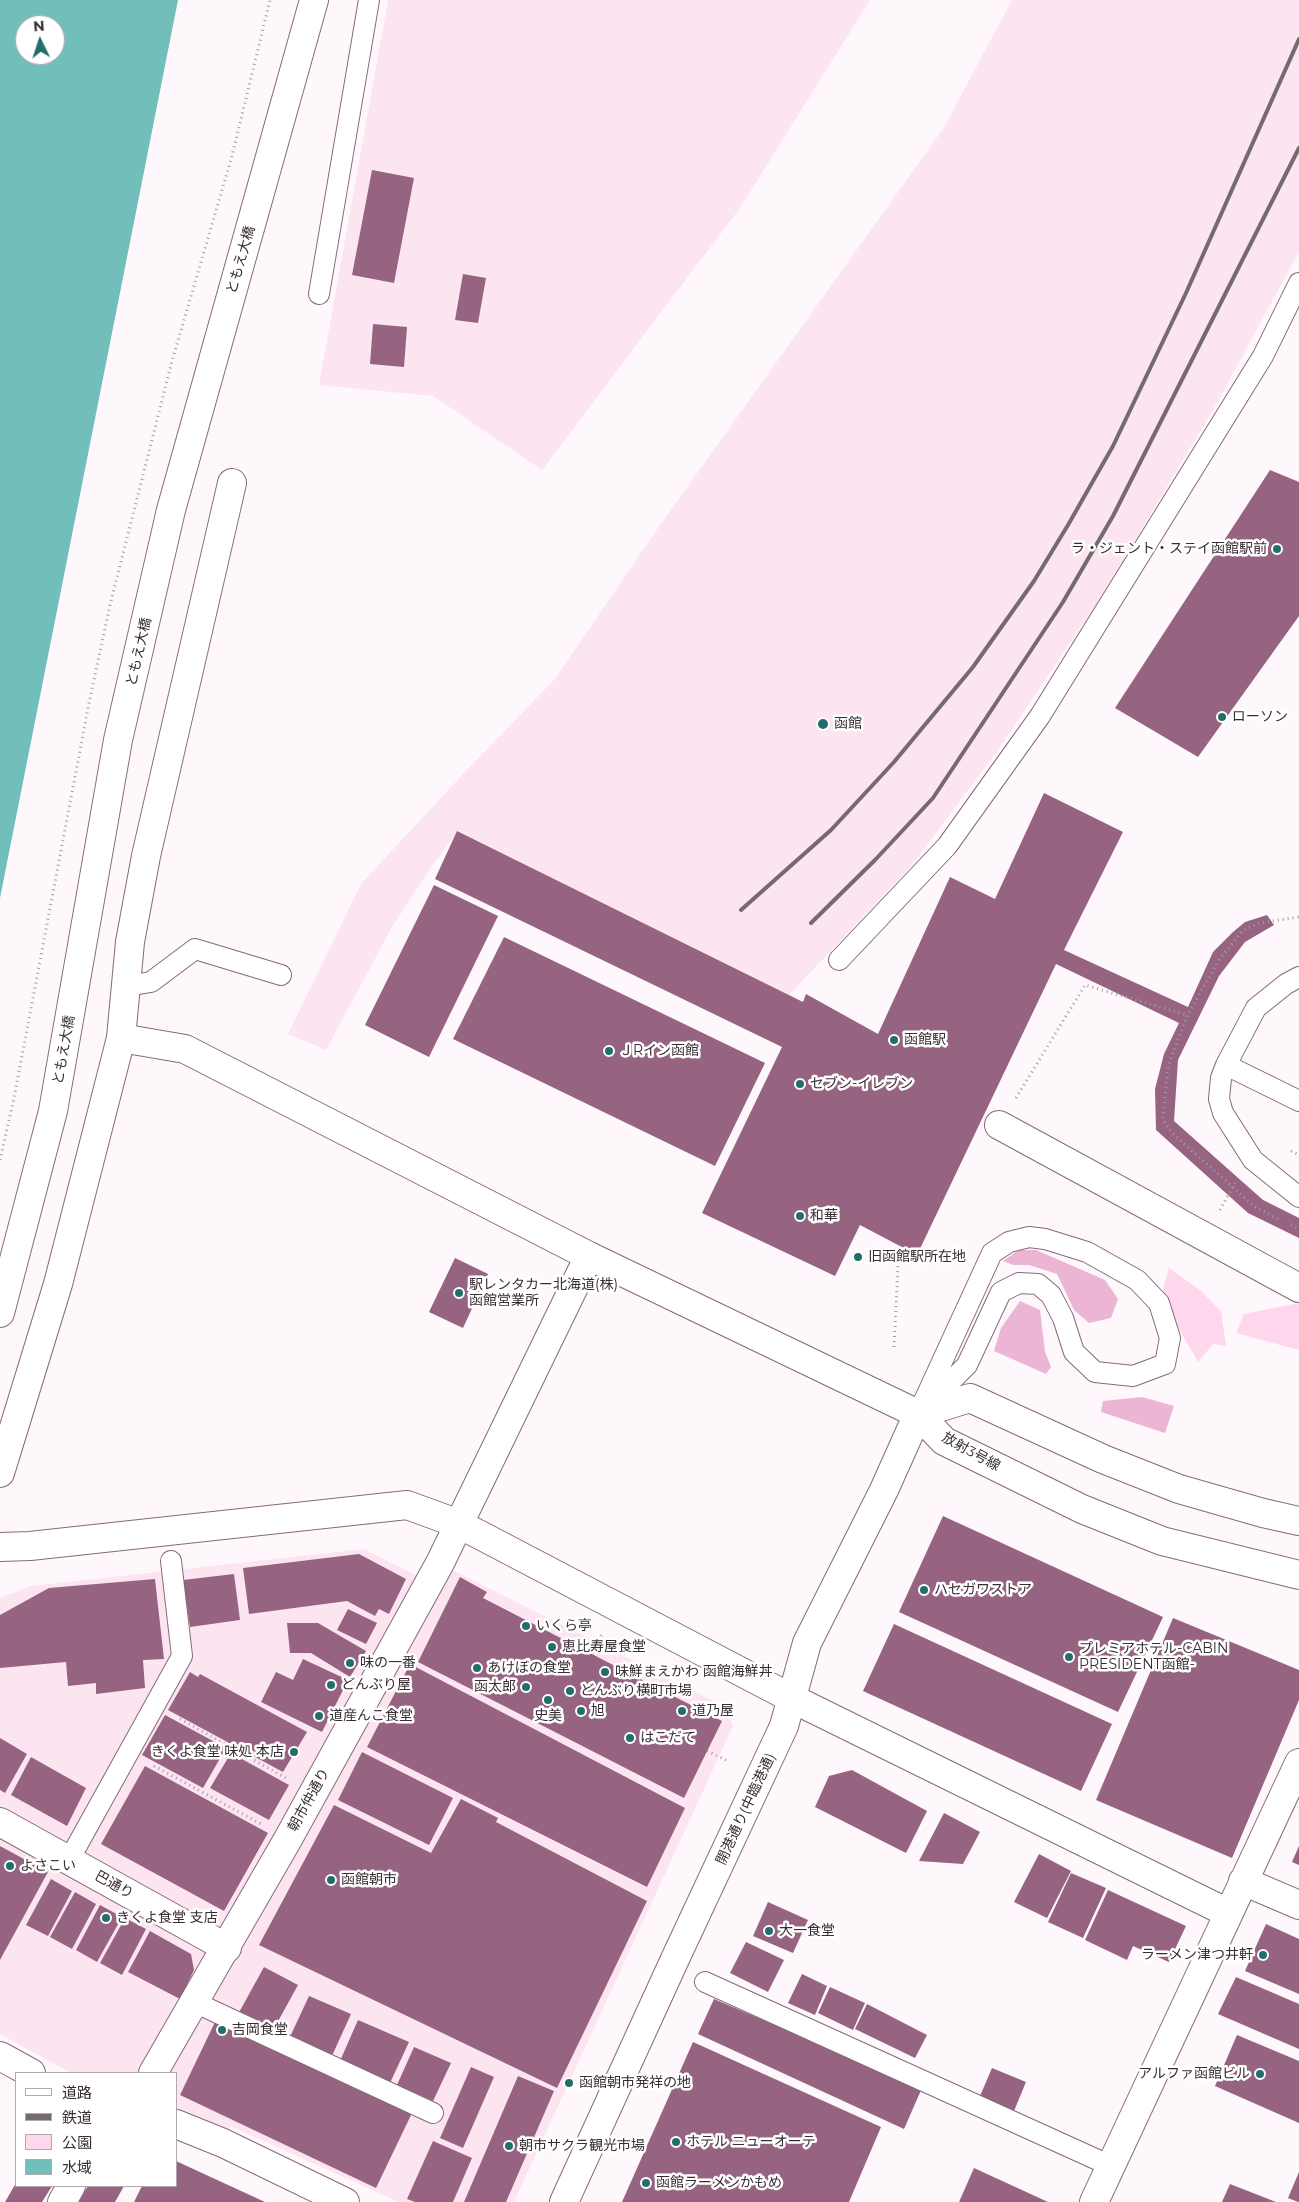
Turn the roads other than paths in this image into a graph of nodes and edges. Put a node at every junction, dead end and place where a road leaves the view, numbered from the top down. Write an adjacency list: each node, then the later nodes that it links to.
1 (314, 0): 17 (street, ともえ大橋)
2 (370, 0): 4 (lane)
3 (1299, 283): 6 (lane)
4 (319, 294)
5 (232, 483): 9 (street)
6 (839, 960)
7 (281, 975): 9 (lane)
8 (1299, 977): 11 (lane)
9 (126, 986): 10 (street)
10 (121, 1038): 15 (street); 19 (street)
11 (1226, 1065): 12 (lane); 14 (lane)
12 (1299, 1101)
13 (999, 1125): 16 (street)
14 (1299, 1197)
15 (589, 1256): 18 (street); 21 (street, 朝市仲通り)
16 (1299, 1288)
17 (0, 1312)
18 (918, 1414): 18 (lane); 20 (street); 24 (street, 放射3号線); 25 (street, 開港通り(中臨港通))
19 (0, 1474)
20 (1299, 1521)
21 (459, 1524): 22 (street); 25 (street); 32 (street, 朝市仲通り)
22 (0, 1547)
23 (171, 1560): 28 (lane)
24 (1299, 1575)
25 (791, 1698): 31 (street); 44 (street, 開港通り(中臨港通))
26 (1299, 1763): 29 (street)
27 (0, 1822): 28 (street, 巴通り)
28 (69, 1860): 32 (street, 巴通り)
29 (1243, 1881): 30 (street); 31 (street)
30 (1299, 1905)
31 (1228, 1913): 40 (street)
32 (227, 1948): 34 (street, 朝市仲通り)
33 (705, 1982): 40 (lane)
34 (194, 2002): 37 (street, 朝市仲通り); 38 (lane)
35 (1, 2059): 36 (street)
36 (29, 2072)
37 (154, 2072)
38 (433, 2113)
39 (178, 2125): 43 (street)
40 (1111, 2166): 45 (street)
41 (70, 2187): 42 (street)
42 (62, 2202)
43 (344, 2202)
44 (564, 2202)
45 (1094, 2202)

